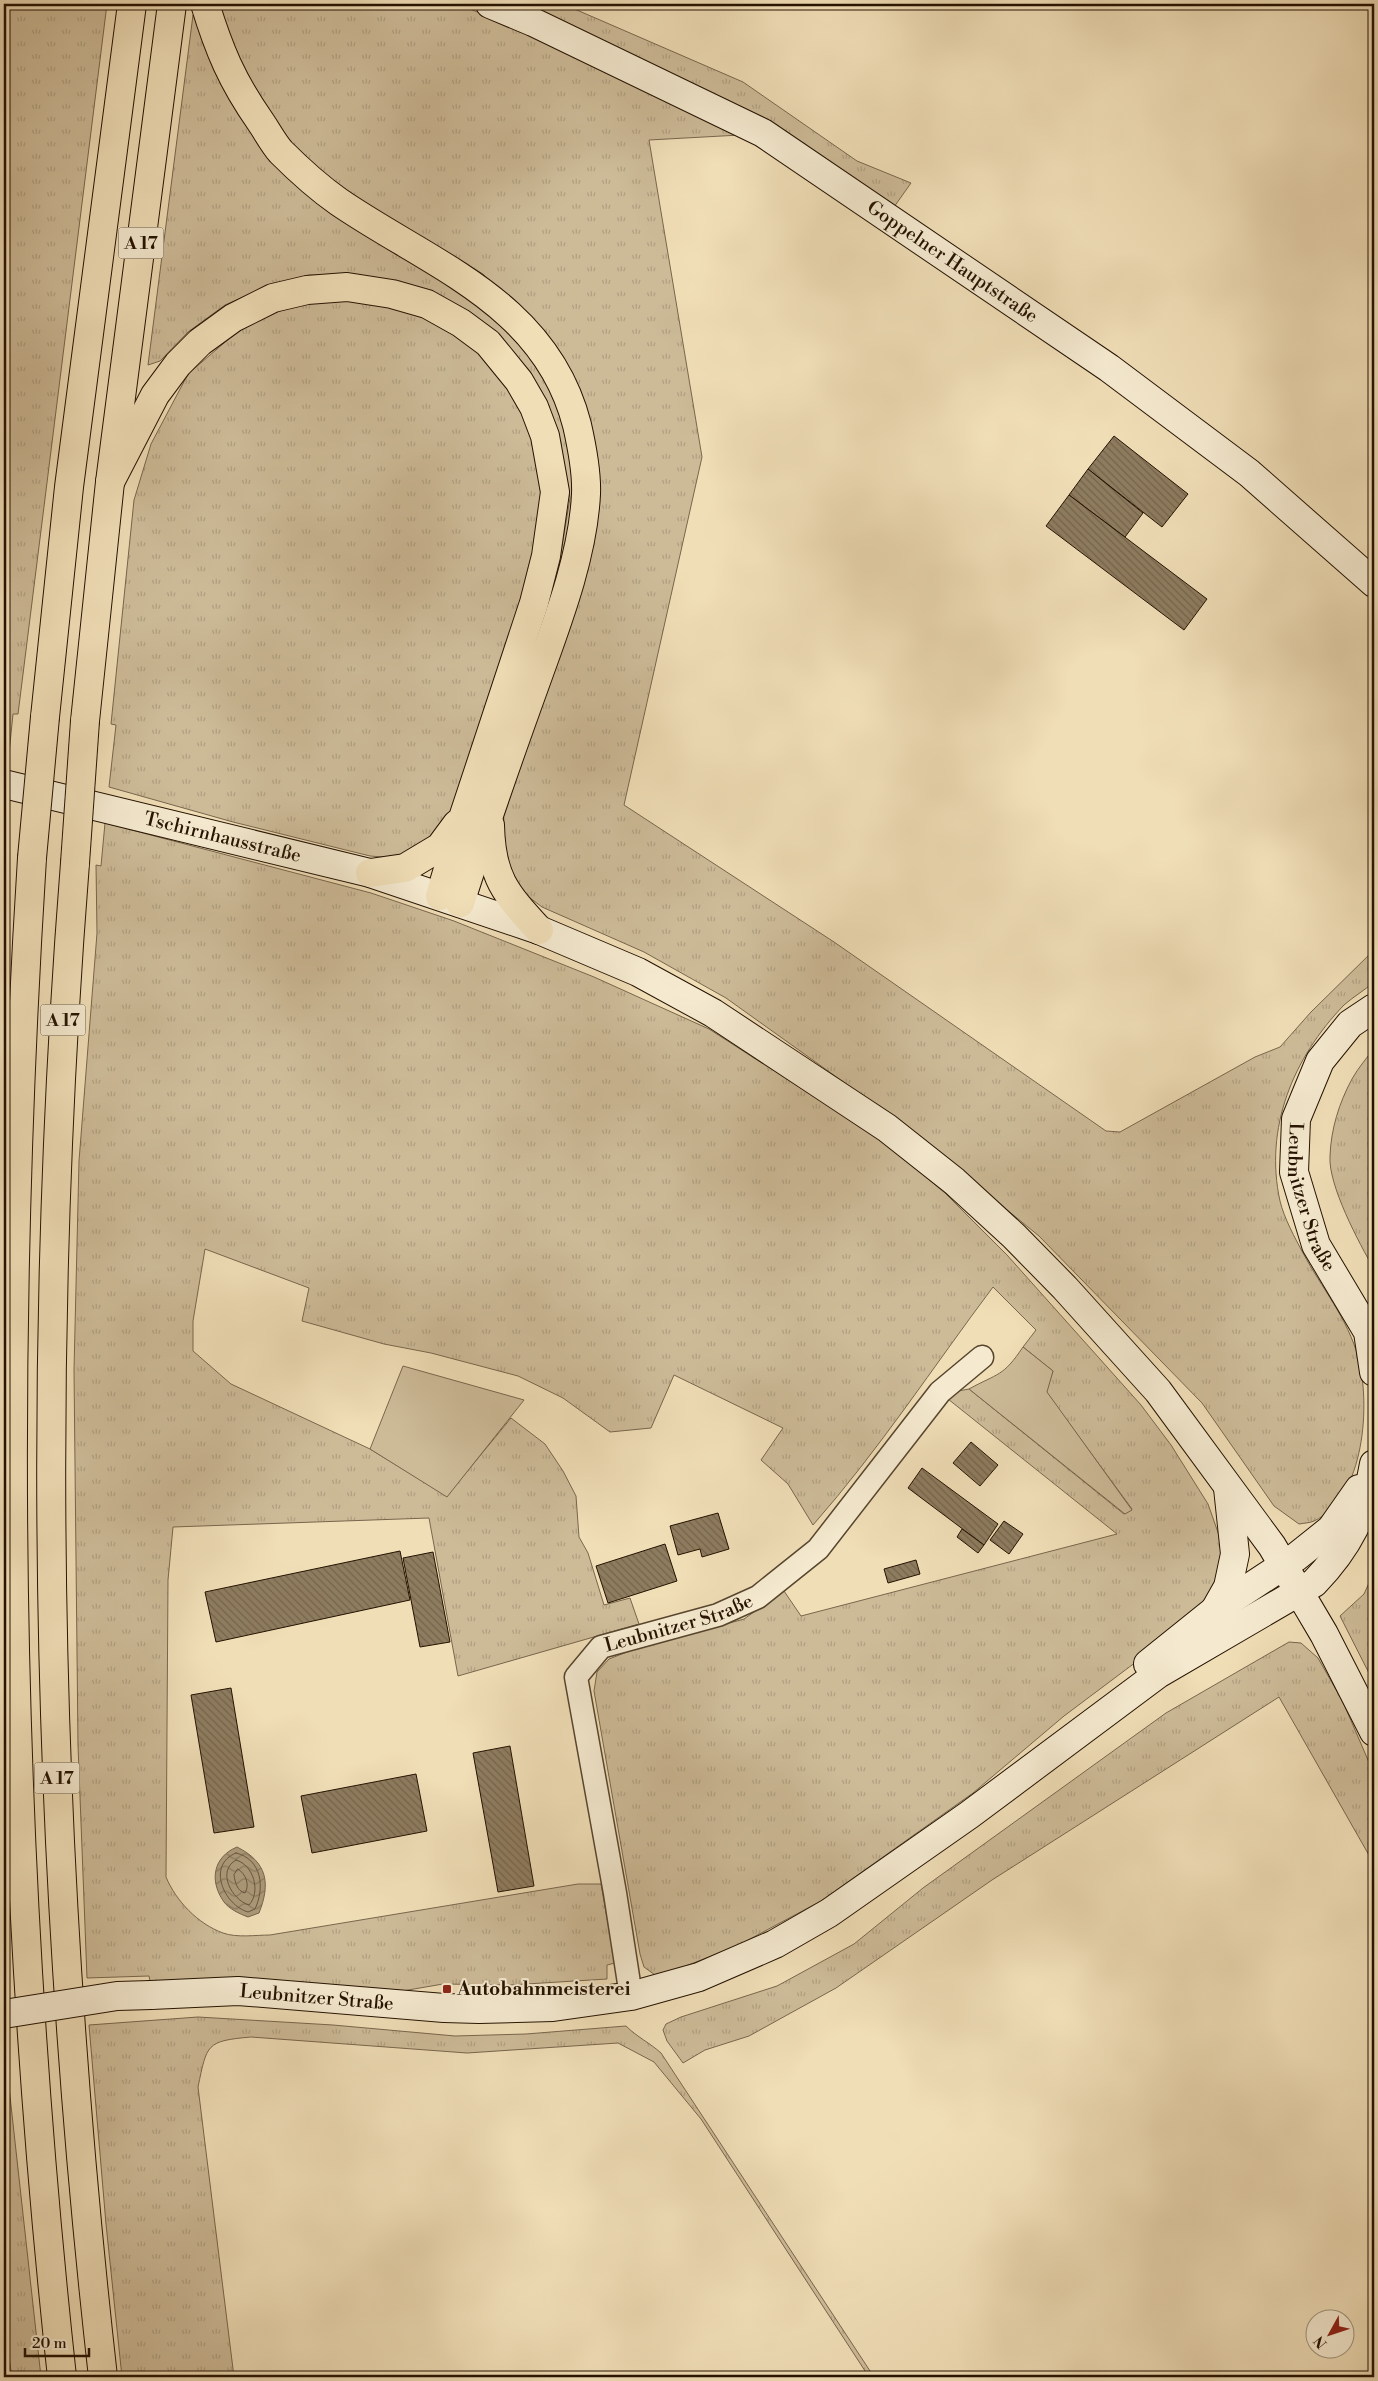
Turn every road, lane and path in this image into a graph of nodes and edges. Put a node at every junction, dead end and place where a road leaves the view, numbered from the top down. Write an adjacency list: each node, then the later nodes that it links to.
1 (132, 4): 12 (highway, A 17, bridge)
2 (172, 4): 5 (highway, A 17)
3 (205, 4): 8 (highway)
4 (490, 4): 6 (street, Goppelner Hauptstraße)
5 (110, 482): 8 (highway); 29 (highway, A 17, bridge)
6 (1374, 584)
7 (4, 784): 9 (street, Tschirnhausstraße)
8 (477, 813): 9 (highway); 10 (highway); 11 (highway)
9 (370, 873): 10 (street, Tschirnhausstraße)
10 (450, 899): 11 (street, Tschirnhausstraße)
11 (539, 930): 19 (street, Tschirnhausstraße)
12 (24, 973): 14 (highway); 22 (highway, A 17)
13 (1374, 1008): 16 (street, Leubnitzer Straße)
14 (4, 1016)
15 (982, 1357): 26 (street, Leubnitzer Straße)
16 (1374, 1372)
17 (1374, 1458): 20 (street)
18 (1374, 1464): 21 (street)
19 (1228, 1486): 20 (street, Tschirnhausstraße); 23 (street)
20 (1283, 1564): 21 (street, Tschirnhausstraße); 23 (street)
21 (1300, 1592): 24 (street, Tschirnhausstraße); 25 (street)
22 (8, 1610): 28 (highway, A 17)
23 (1214, 1611): 25 (street)
24 (1374, 1732)
25 (969, 1814): 26 (street, Leubnitzer Straße)
26 (631, 1996): 27 (street, Leubnitzer Straße, bridge)
27 (4, 2014)
28 (62, 2377)
29 (103, 2377)

